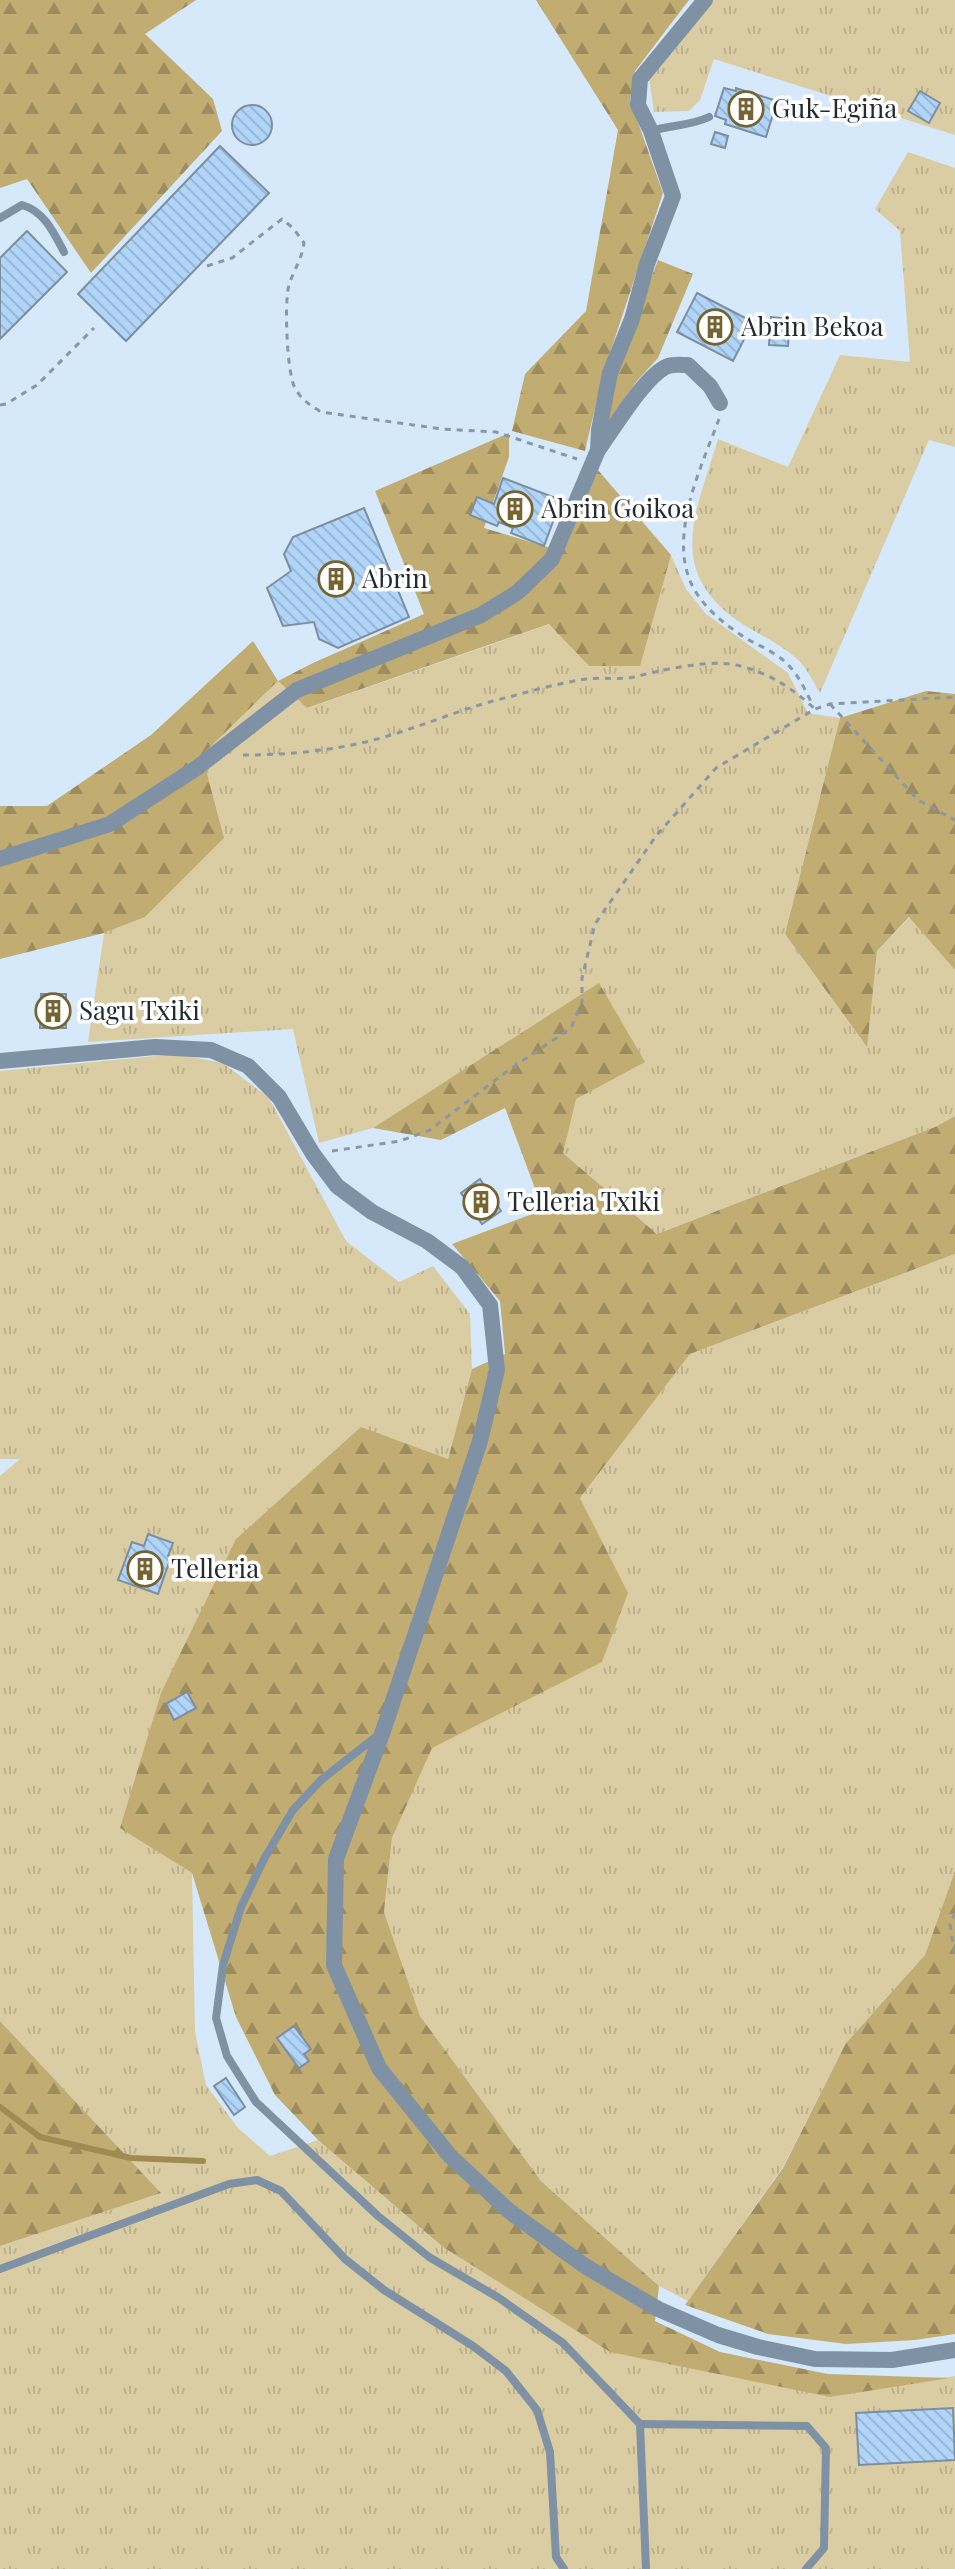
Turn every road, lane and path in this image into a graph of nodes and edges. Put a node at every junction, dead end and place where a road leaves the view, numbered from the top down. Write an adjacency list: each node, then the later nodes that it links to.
1 (705, 0): 3 (street)
2 (709, 117): 3 (lane)
3 (651, 131): 10 (street)
4 (0, 218): 5 (lane)
5 (64, 252)
6 (207, 266): 10 (path)
7 (94, 328): 9 (path)
8 (720, 403): 10 (street); 13 (path)
9 (0, 405)
10 (595, 457): 16 (street)
11 (955, 697): 12 (path)
12 (830, 704): 13 (path); 15 (path)
13 (815, 709): 14 (path); 18 (path)
14 (233, 755)
15 (955, 820)
16 (0, 859)
17 (0, 1061): 18 (street)
18 (313, 1154): 19 (street)
19 (383, 1731): 23 (street); 24 (lane)
20 (955, 1913): 21 (path)
21 (955, 1957)
22 (0, 2269): 25 (lane)
23 (955, 2350)
24 (640, 2424): 26 (lane); 27 (lane)
25 (564, 2569)
26 (646, 2569)
27 (806, 2569)

